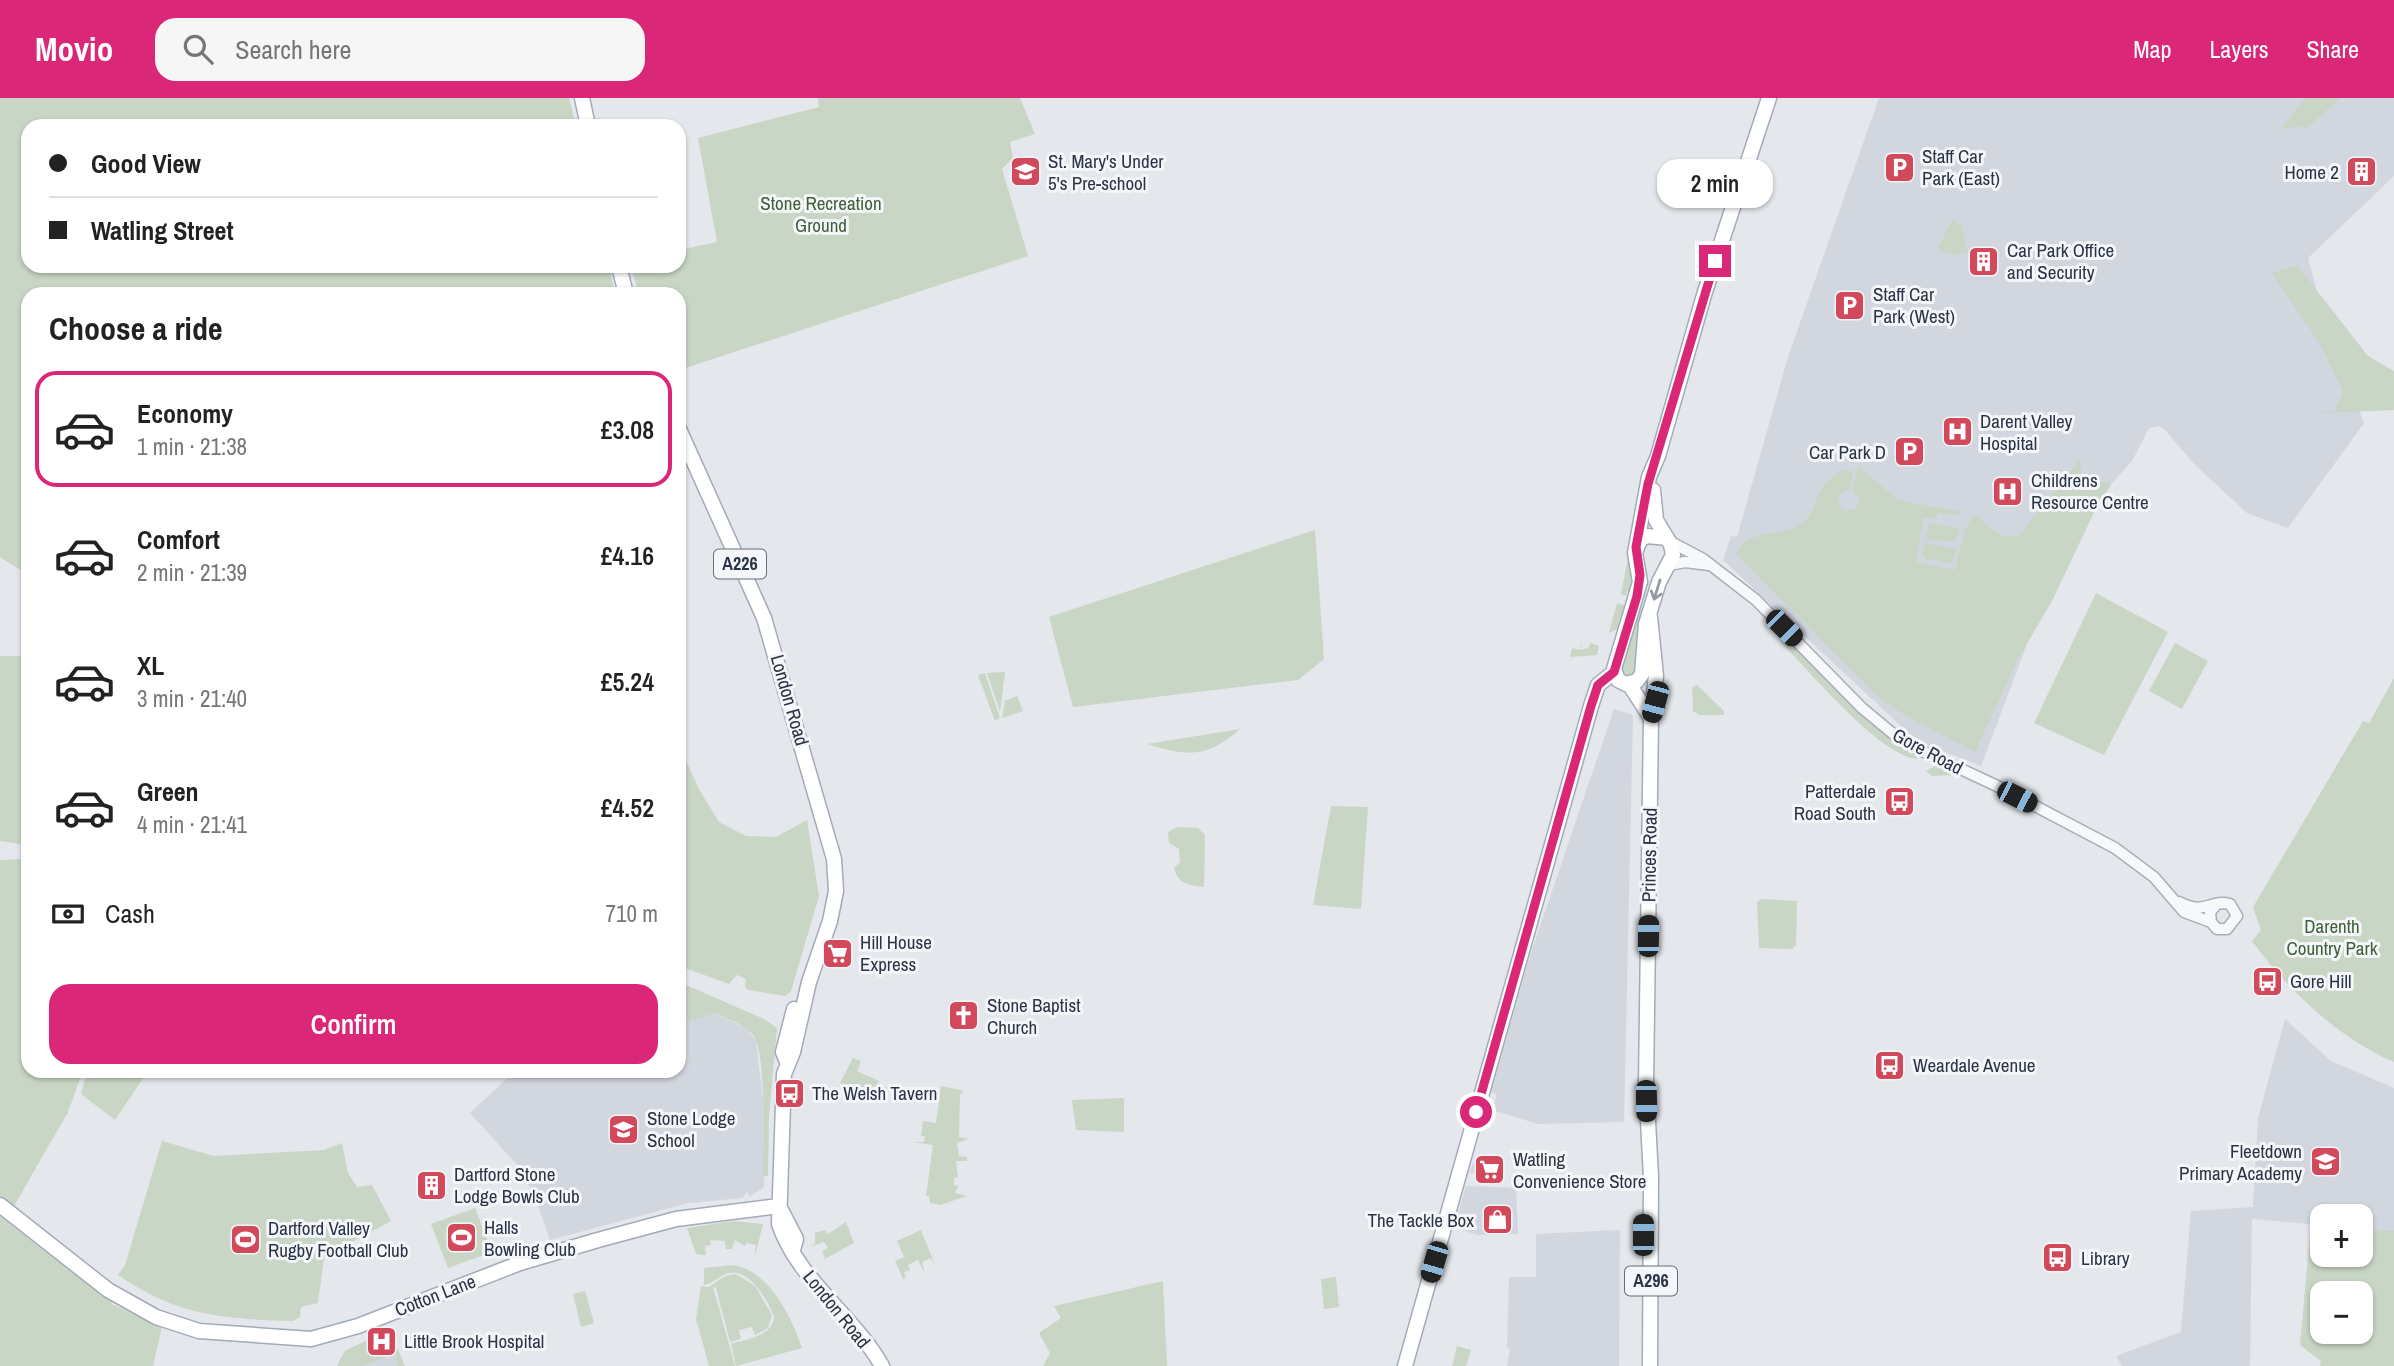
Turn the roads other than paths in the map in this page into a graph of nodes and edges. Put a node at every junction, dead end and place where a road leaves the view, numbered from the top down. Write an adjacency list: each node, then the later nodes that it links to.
1 (582, 98): 3 (main road)
2 (1769, 98): 5 (main road)
3 (586, 119)
4 (686, 445): 20 (main road, London Road / A226)
5 (1657, 461): 6 (main road); 7 (main road)
6 (1668, 539): 7 (main road); 8 (main road); 9 (street, Gore Road)
7 (1635, 553): 11 (main road)
8 (1670, 565): 9 (street); 10 (main road, one-way to 10)
9 (1709, 565): 15 (street, Gore Road)
10 (1650, 617): 12 (main road); 14 (main road, Princes Road / A296)
11 (1614, 672): 12 (main road); 13 (main road)
12 (1628, 684): 13 (main road); 14 (main road)
13 (1594, 697): 22 (main road)
14 (1651, 718): 18 (main road, Princes Road / A296)
15 (2174, 899): 16 (street); 17 (street, Gore Road)
16 (2217, 904): 17 (street); 17 (street)
17 (2211, 922)
18 (1646, 1118): 23 (main road, Princes Road / A296); 24 (main road, Princes Road / A296)
19 (0, 1205): 20 (main road, Cotton Lane)
20 (779, 1206): 21 (main road, London Road)
21 (883, 1364)
22 (1405, 1366)
23 (1641, 1366)
24 (1650, 1366)

